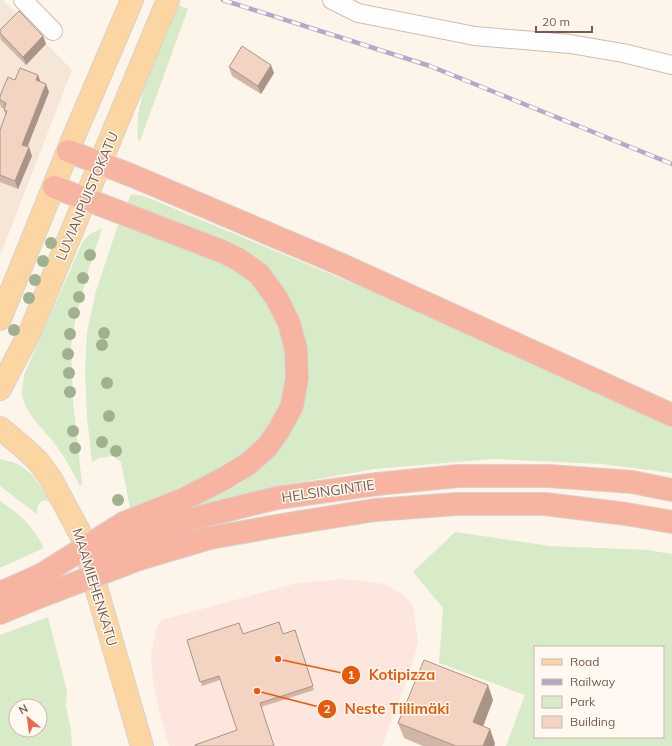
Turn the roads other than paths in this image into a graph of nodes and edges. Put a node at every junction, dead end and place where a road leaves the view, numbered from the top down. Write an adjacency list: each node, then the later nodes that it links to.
1 (23, 0): 5 (street)
2 (132, 0): 7 (main road)
3 (168, 0): 8 (main road, LUVIANPUISTOKATU)
4 (332, 0): 6 (street)
5 (53, 31)
6 (672, 65)
7 (68, 151): 8 (highway); 9 (main road)
8 (101, 163): 10 (main road, LUVIANPUISTOKATU); 13 (highway)
9 (54, 187): 10 (highway); 11 (main road)
10 (86, 200): 12 (main road, LUVIANPUISTOKATU); 17 (highway)
11 (0, 319)
12 (0, 389)
13 (672, 415)
14 (0, 428): 21 (main road, MAAMIEHENKATU)
15 (672, 490): 17 (highway, HELSINGINTIE)
16 (672, 522): 18 (highway, HELSINGINTIE, bridge)
17 (127, 531): 18 (highway, HELSINGINTIE, bridge)
18 (42, 585): 19 (highway, HELSINGINTIE); 20 (highway, HELSINGINTIE)
19 (0, 593)
20 (0, 613)
21 (142, 746)

